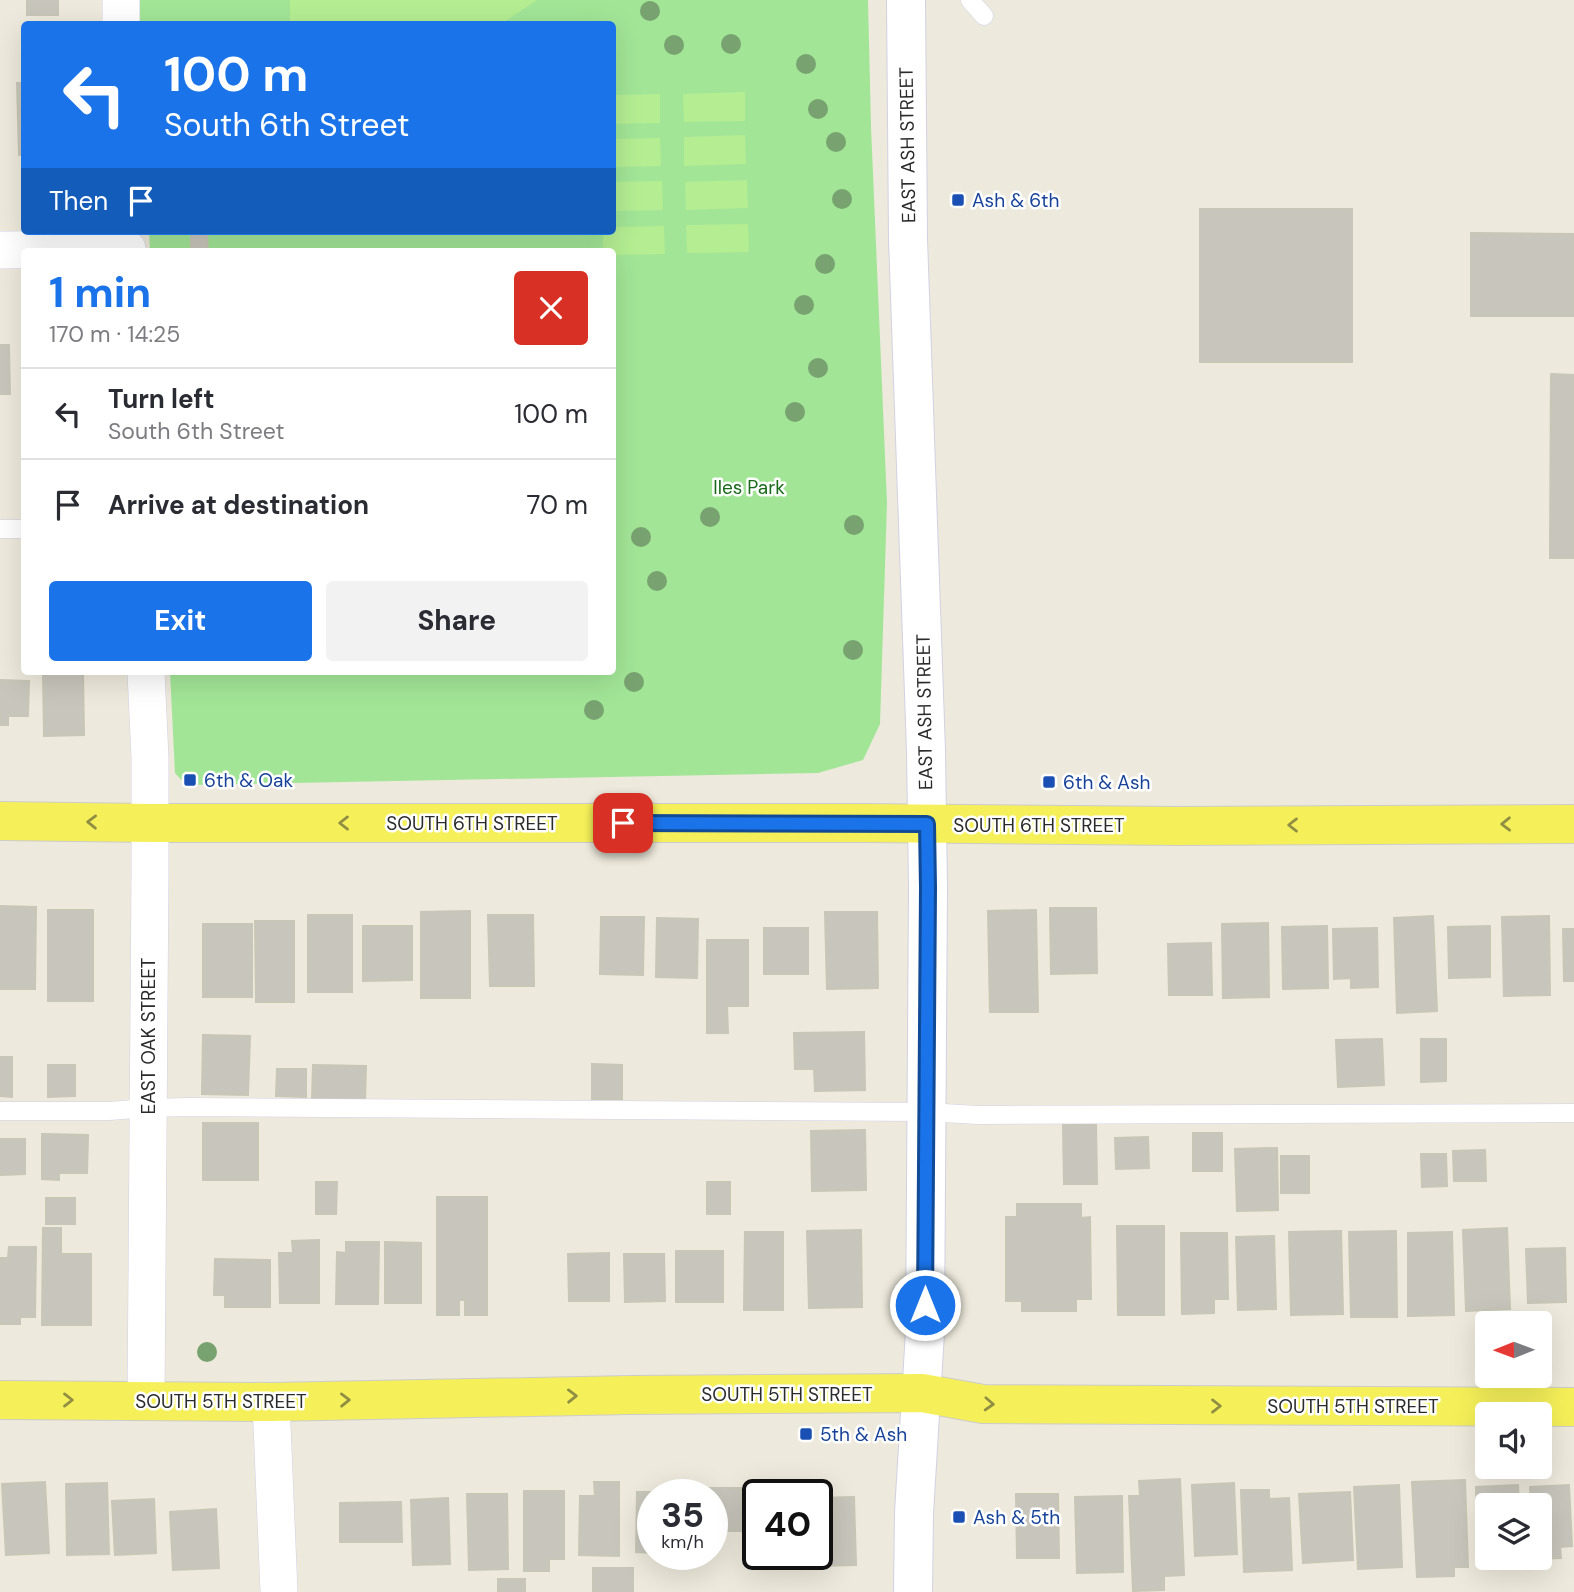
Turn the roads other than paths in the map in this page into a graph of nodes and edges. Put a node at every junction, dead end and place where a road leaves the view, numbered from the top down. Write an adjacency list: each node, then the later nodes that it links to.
1 (121, 0): 5 (street)
2 (906, 0): 15 (street, EAST ASH STREET)
3 (970, 0): 4 (lane)
4 (984, 16)
5 (121, 21)
6 (127, 244): 7 (street)
7 (42, 248)
8 (21, 249): 9 (street)
9 (0, 250)
10 (0, 529): 11 (lane)
11 (21, 529)
12 (146, 675): 14 (street, EAST OAK STREET)
13 (0, 821): 14 (main road, SOUTH 6TH STREET, one-way to 13)
14 (150, 823): 15 (main road, SOUTH 6TH STREET, one-way to 14); 17 (street, EAST OAK STREET)
15 (927, 824): 16 (main road, SOUTH 6TH STREET, one-way to 15); 19 (street, EAST ASH STREET)
16 (1574, 824)
17 (148, 1108): 18 (lane); 19 (lane); 23 (street, EAST OAK STREET)
18 (0, 1111)
19 (927, 1112): 20 (lane); 21 (street, EAST ASH STREET)
20 (1574, 1113)
21 (922, 1394): 24 (main road, SOUTH 5TH STREET, one-way to 21); 25 (main road, SOUTH 5TH STREET, one-way to 25); 27 (street, EAST ASH STREET)
22 (0, 1400): 23 (main road, SOUTH 5TH STREET, one-way to 23)
23 (146, 1401): 24 (main road, SOUTH 5TH STREET)
24 (271, 1402): 26 (street)
25 (1574, 1407)
26 (279, 1592)
27 (914, 1592)

